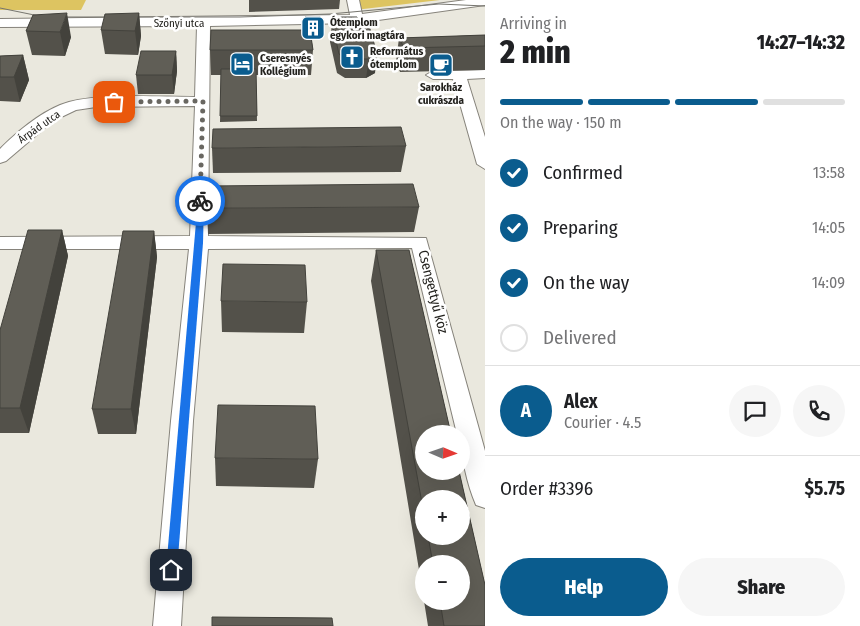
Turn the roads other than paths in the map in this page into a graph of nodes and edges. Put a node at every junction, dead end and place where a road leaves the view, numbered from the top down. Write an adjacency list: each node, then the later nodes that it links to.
1 (353, 0): 3 (street)
2 (485, 1): 3 (street, Szőnyi utca)
3 (357, 19): 4 (street, Szőnyi utca)
4 (204, 22): 5 (street, Szőnyi utca); 9 (street)
5 (0, 23)
6 (459, 74): 7 (street); 8 (street); 11 (street)
7 (485, 74)
8 (433, 75)
9 (203, 101): 10 (street, Árpád utca); 13 (street)
10 (0, 158)
11 (485, 164)
12 (0, 243): 13 (street)
13 (199, 243): 14 (street, Csengettyű köz); 15 (street)
14 (485, 497)
15 (167, 626)

